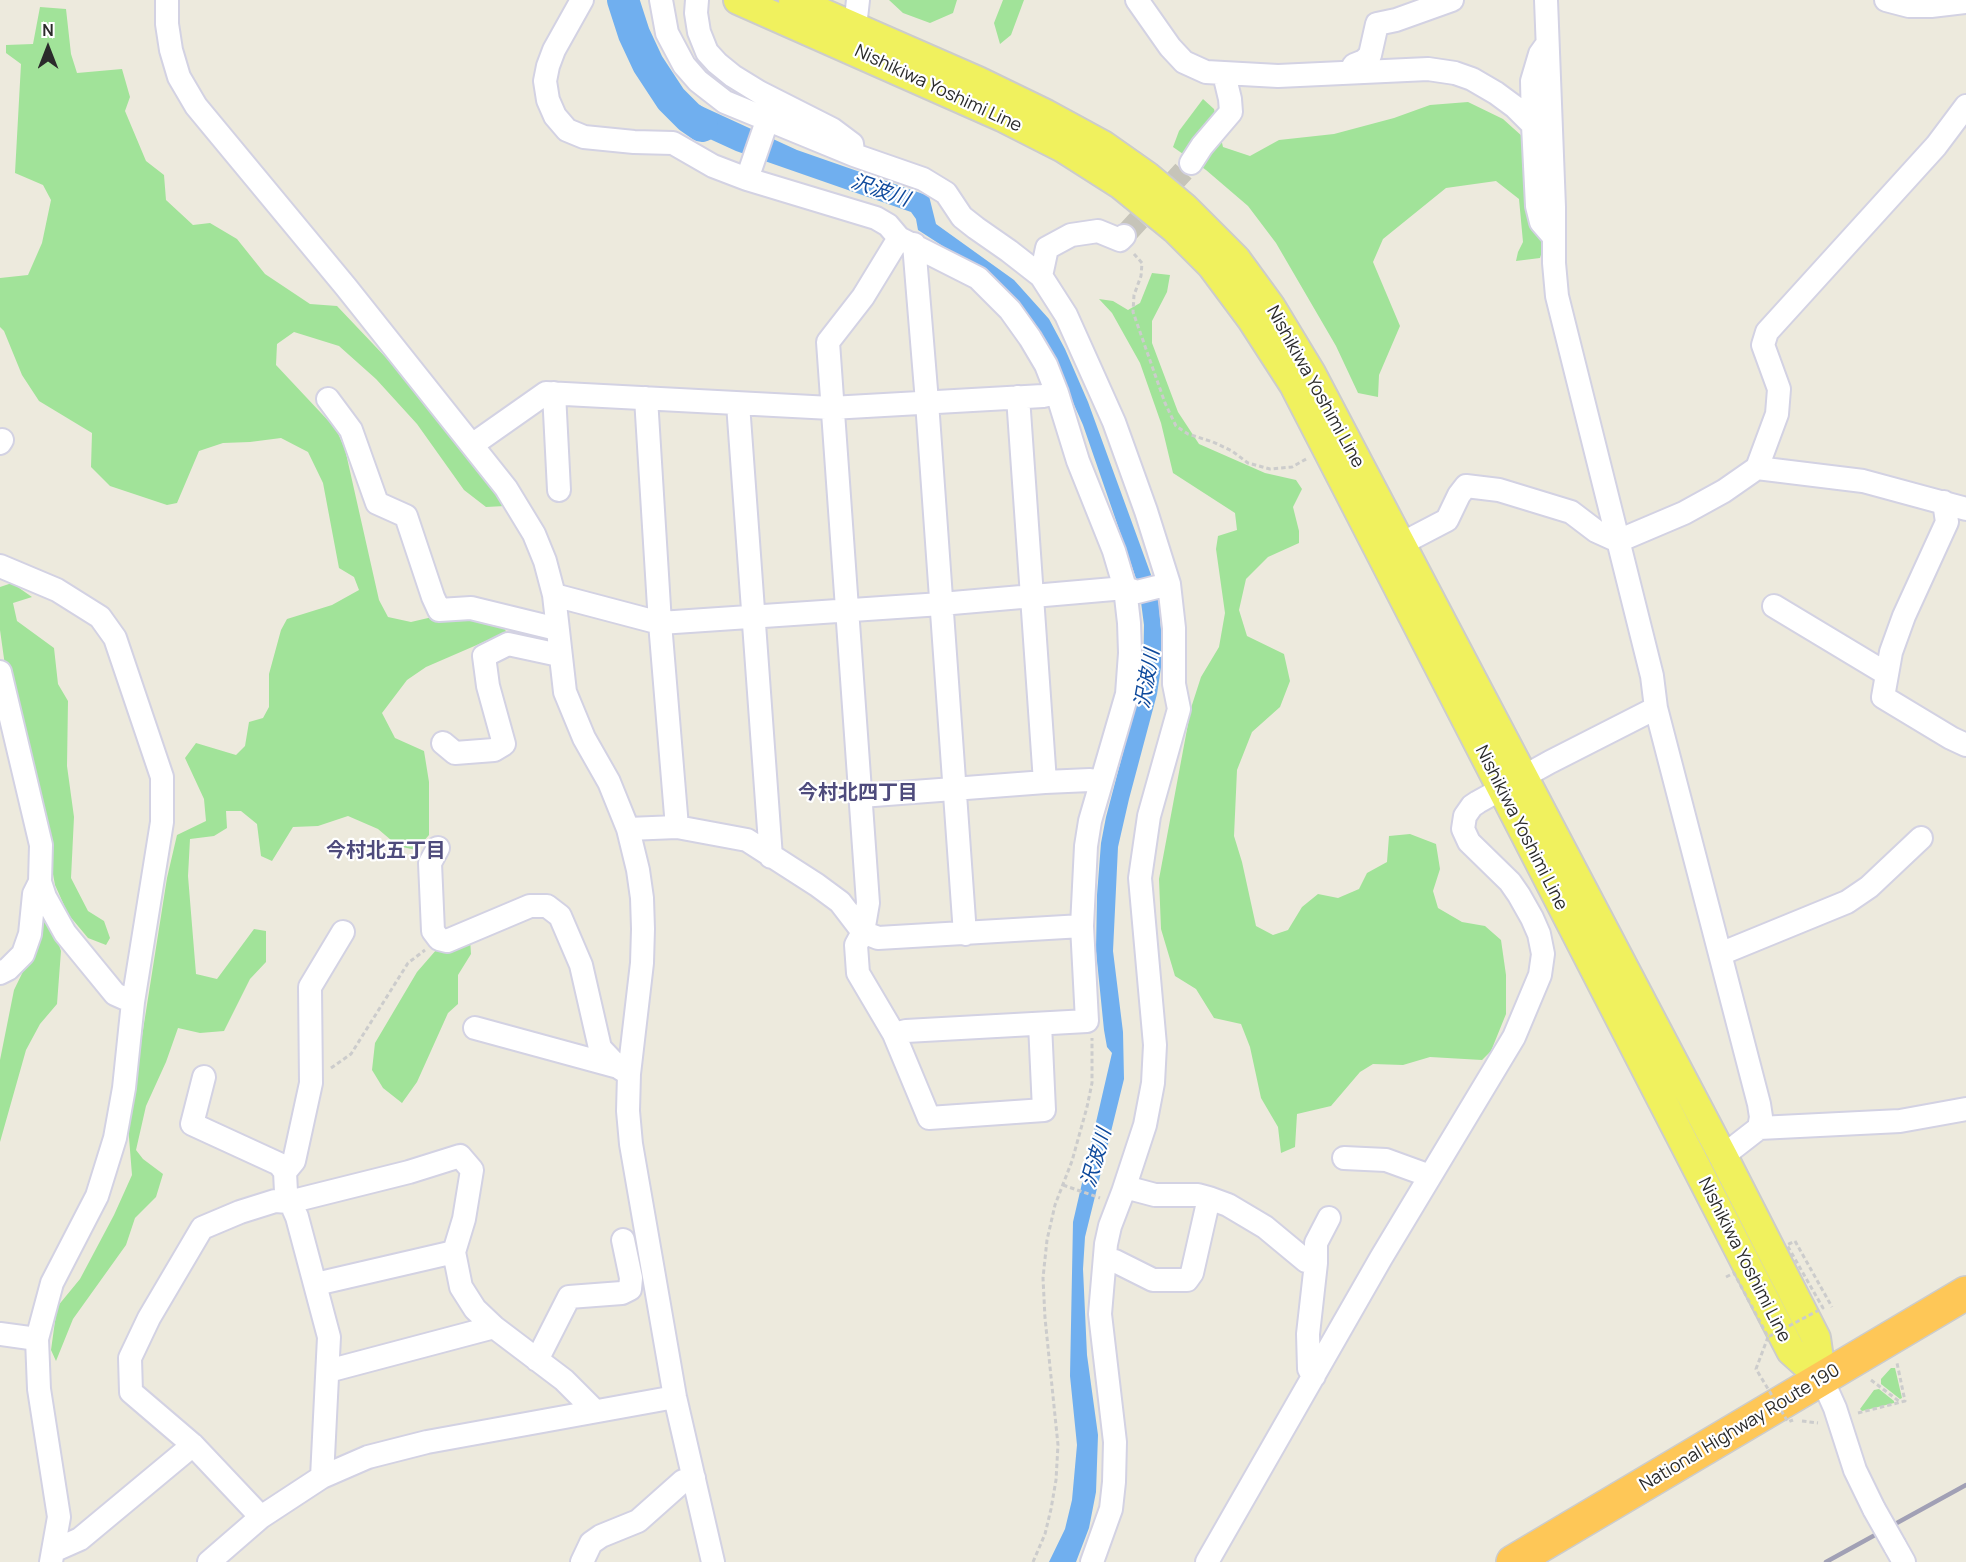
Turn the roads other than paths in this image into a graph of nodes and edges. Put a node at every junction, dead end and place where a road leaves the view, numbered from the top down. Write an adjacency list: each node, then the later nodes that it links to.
1 (163, 0): 34 (street)
2 (582, 0): 21 (street)
3 (661, 0): 17 (street)
4 (697, 0): 19 (street)
5 (738, 0): 61 (main road, Nishikiwa Yoshimi Line)
6 (793, 0): 12 (main road, Nishikiwa Yoshimi Line)
7 (1137, 0): 15 (street)
8 (1452, 0): 14 (street)
9 (1546, 0): 13 (street)
10 (1886, 0): 11 (street)
11 (1966, 2)
12 (857, 14): 40 (main road, Nishikiwa Yoshimi Line)
13 (1549, 41): 18 (street); 23 (street)
14 (1350, 72): 15 (street); 18 (street)
15 (1224, 74): 20 (street)
16 (1966, 106): 35 (street)
17 (766, 124): 19 (street); 21 (street)
18 (1533, 125): 23 (street)
19 (854, 155): 25 (street)
20 (1191, 163)
21 (748, 176): 24 (street)
22 (1122, 238): 25 (street)
23 (1554, 238): 39 (street)
24 (907, 241): 27 (street); 31 (street); 33 (street)
25 (1041, 276): 42 (street)
26 (554, 393): 29 (street); 34 (street); 36 (street)
27 (1057, 393): 28 (street); 43 (street)
28 (1018, 397): 31 (street); 45 (street)
29 (646, 398): 32 (street); 50 (street)
30 (328, 399): 51 (street)
31 (927, 402): 33 (street); 46 (street)
32 (738, 404): 33 (street); 49 (street)
33 (831, 408): 48 (street)
34 (472, 445): 44 (street)
35 (1757, 468): 37 (street); 39 (street)
36 (559, 490)
37 (1944, 502): 38 (street); 54 (street)
38 (1966, 509)
39 (1618, 541): 40 (street); 55 (street)
40 (1401, 544): 61 (main road, Nishikiwa Yoshimi Line)
41 (0, 566): 76 (street)
42 (1166, 585): 43 (street); 88 (street)
43 (1131, 590): 45 (street); 60 (street)
44 (554, 595): 50 (street); 51 (street)
45 (1031, 596): 46 (street); 59 (street)
46 (941, 604): 48 (street); 62 (street)
47 (1774, 606): 54 (street)
48 (847, 610): 49 (street); 63 (street)
49 (753, 616): 50 (street); 68 (street)
50 (660, 623): 64 (street)
51 (557, 629): 52 (street)
52 (559, 655): 57 (street); 65 (street)
53 (0, 672): 56 (street)
54 (1887, 674): 58 (street)
55 (1656, 708): 61 (street); 74 (street)
56 (5, 711): 69 (street)
57 (443, 743)
58 (1966, 745)
59 (1045, 782): 60 (street); 62 (street)
60 (1101, 782): 70 (street)
61 (1513, 783): 84 (main road, Nishikiwa Yoshimi Line); 87 (street); 104 (main road, Nishikiwa Yoshimi Line)
62 (955, 788): 63 (street); 73 (street)
63 (861, 796): 72 (street)
64 (677, 827): 65 (street); 68 (street)
65 (628, 829): 80 (street)
66 (1921, 838): 74 (street)
67 (438, 848): 80 (street)
68 (771, 857): 72 (street)
69 (40, 882): 75 (street); 76 (street)
70 (1082, 926): 73 (street); 77 (street)
71 (343, 932): 86 (street)
72 (863, 932): 73 (street); 79 (street)
73 (965, 934)
74 (1720, 954): 83 (street)
75 (0, 973)
76 (133, 1002): 100 (street)
77 (1040, 1024): 79 (street); 79 (street)
78 (475, 1028): 80 (street)
79 (894, 1034)
80 (623, 1070): 105 (street)
81 (204, 1077): 86 (street)
82 (1966, 1108): 83 (street)
83 (1760, 1128): 84 (street)
84 (1723, 1156): 104 (main road, Nishikiwa Yoshimi Line)
85 (1344, 1158): 87 (street)
86 (285, 1172): 90 (street)
87 (1430, 1176): 103 (street)
88 (1125, 1187): 89 (street); 94 (street)
89 (1209, 1198): 94 (street); 95 (street)
90 (289, 1202): 93 (street); 96 (street); 107 (street)
91 (1329, 1218): 95 (street)
92 (623, 1240): 101 (street)
93 (454, 1252): 96 (street); 98 (street)
94 (1105, 1260): 113 (street)
95 (1316, 1263): 103 (street)
96 (316, 1284): 102 (street)
97 (1966, 1293): 104 (highway, National Highway Route 190)
98 (494, 1327): 101 (street); 102 (street)
99 (0, 1334): 100 (street)
100 (37, 1339): 112 (street)
101 (537, 1360): 106 (street)
102 (328, 1371): 108 (street)
103 (1314, 1376): 117 (street)
104 (1822, 1379): 111 (street, bridge); 118 (highway, National Highway Route 190)
105 (675, 1397): 106 (street); 109 (street)
106 (595, 1411): 108 (street)
107 (193, 1444): 110 (street); 112 (street)
108 (322, 1477): 110 (street)
109 (694, 1478): 115 (street); 116 (street)
110 (261, 1517): 114 (street)
111 (1899, 1554)
112 (52, 1557)
113 (1100, 1558)
114 (209, 1562)
115 (582, 1562)
116 (713, 1562)
117 (1207, 1562)
118 (1514, 1562)

